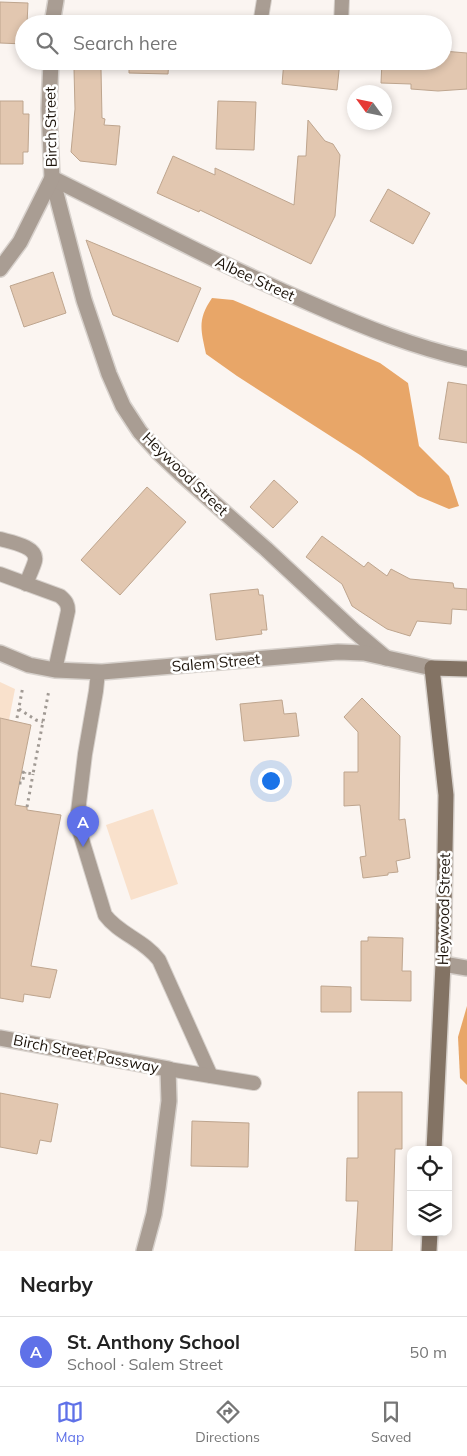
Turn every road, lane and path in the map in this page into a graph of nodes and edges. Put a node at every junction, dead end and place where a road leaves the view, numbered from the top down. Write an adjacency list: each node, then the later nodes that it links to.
1 (56, 0): 4 (street)
2 (264, 0): 5 (lane)
3 (342, 0): 6 (lane)
4 (54, 15)
5 (262, 15)
6 (341, 15)
7 (51, 70): 8 (street, Birch Street)
8 (52, 178): 9 (street, Birch Street); 10 (street, Albee Street); 15 (street, Heywood Street)
9 (0, 269)
10 (467, 360)
11 (0, 539): 13 (lane)
12 (0, 574): 13 (lane)
13 (26, 584): 18 (lane)
14 (0, 653): 18 (street, Salem Street)
15 (386, 658): 16 (street, Salem Street); 19 (street, Salem Street)
16 (432, 668): 17 (street); 28 (street, Heywood Street)
17 (467, 669)
18 (55, 670): 19 (street, Salem Street)
19 (98, 672): 32 (lane)
20 (23, 686): 22 (path)
21 (49, 690): 24 (path)
22 (19, 709): 23 (path); 24 (path)
23 (17, 718)
24 (43, 722): 25 (path)
25 (33, 774): 26 (path); 27 (path)
26 (20, 783)
27 (27, 807)
28 (443, 964): 29 (street); 34 (street, Heywood Street)
29 (467, 968)
30 (0, 1038): 31 (street, Birch Street Passway)
31 (168, 1070): 32 (lane); 36 (street, Birch Street Passway)
32 (211, 1076): 33 (lane)
33 (254, 1083)
34 (434, 1146)
35 (430, 1236): 37 (street)
36 (144, 1251)
37 (429, 1251)

